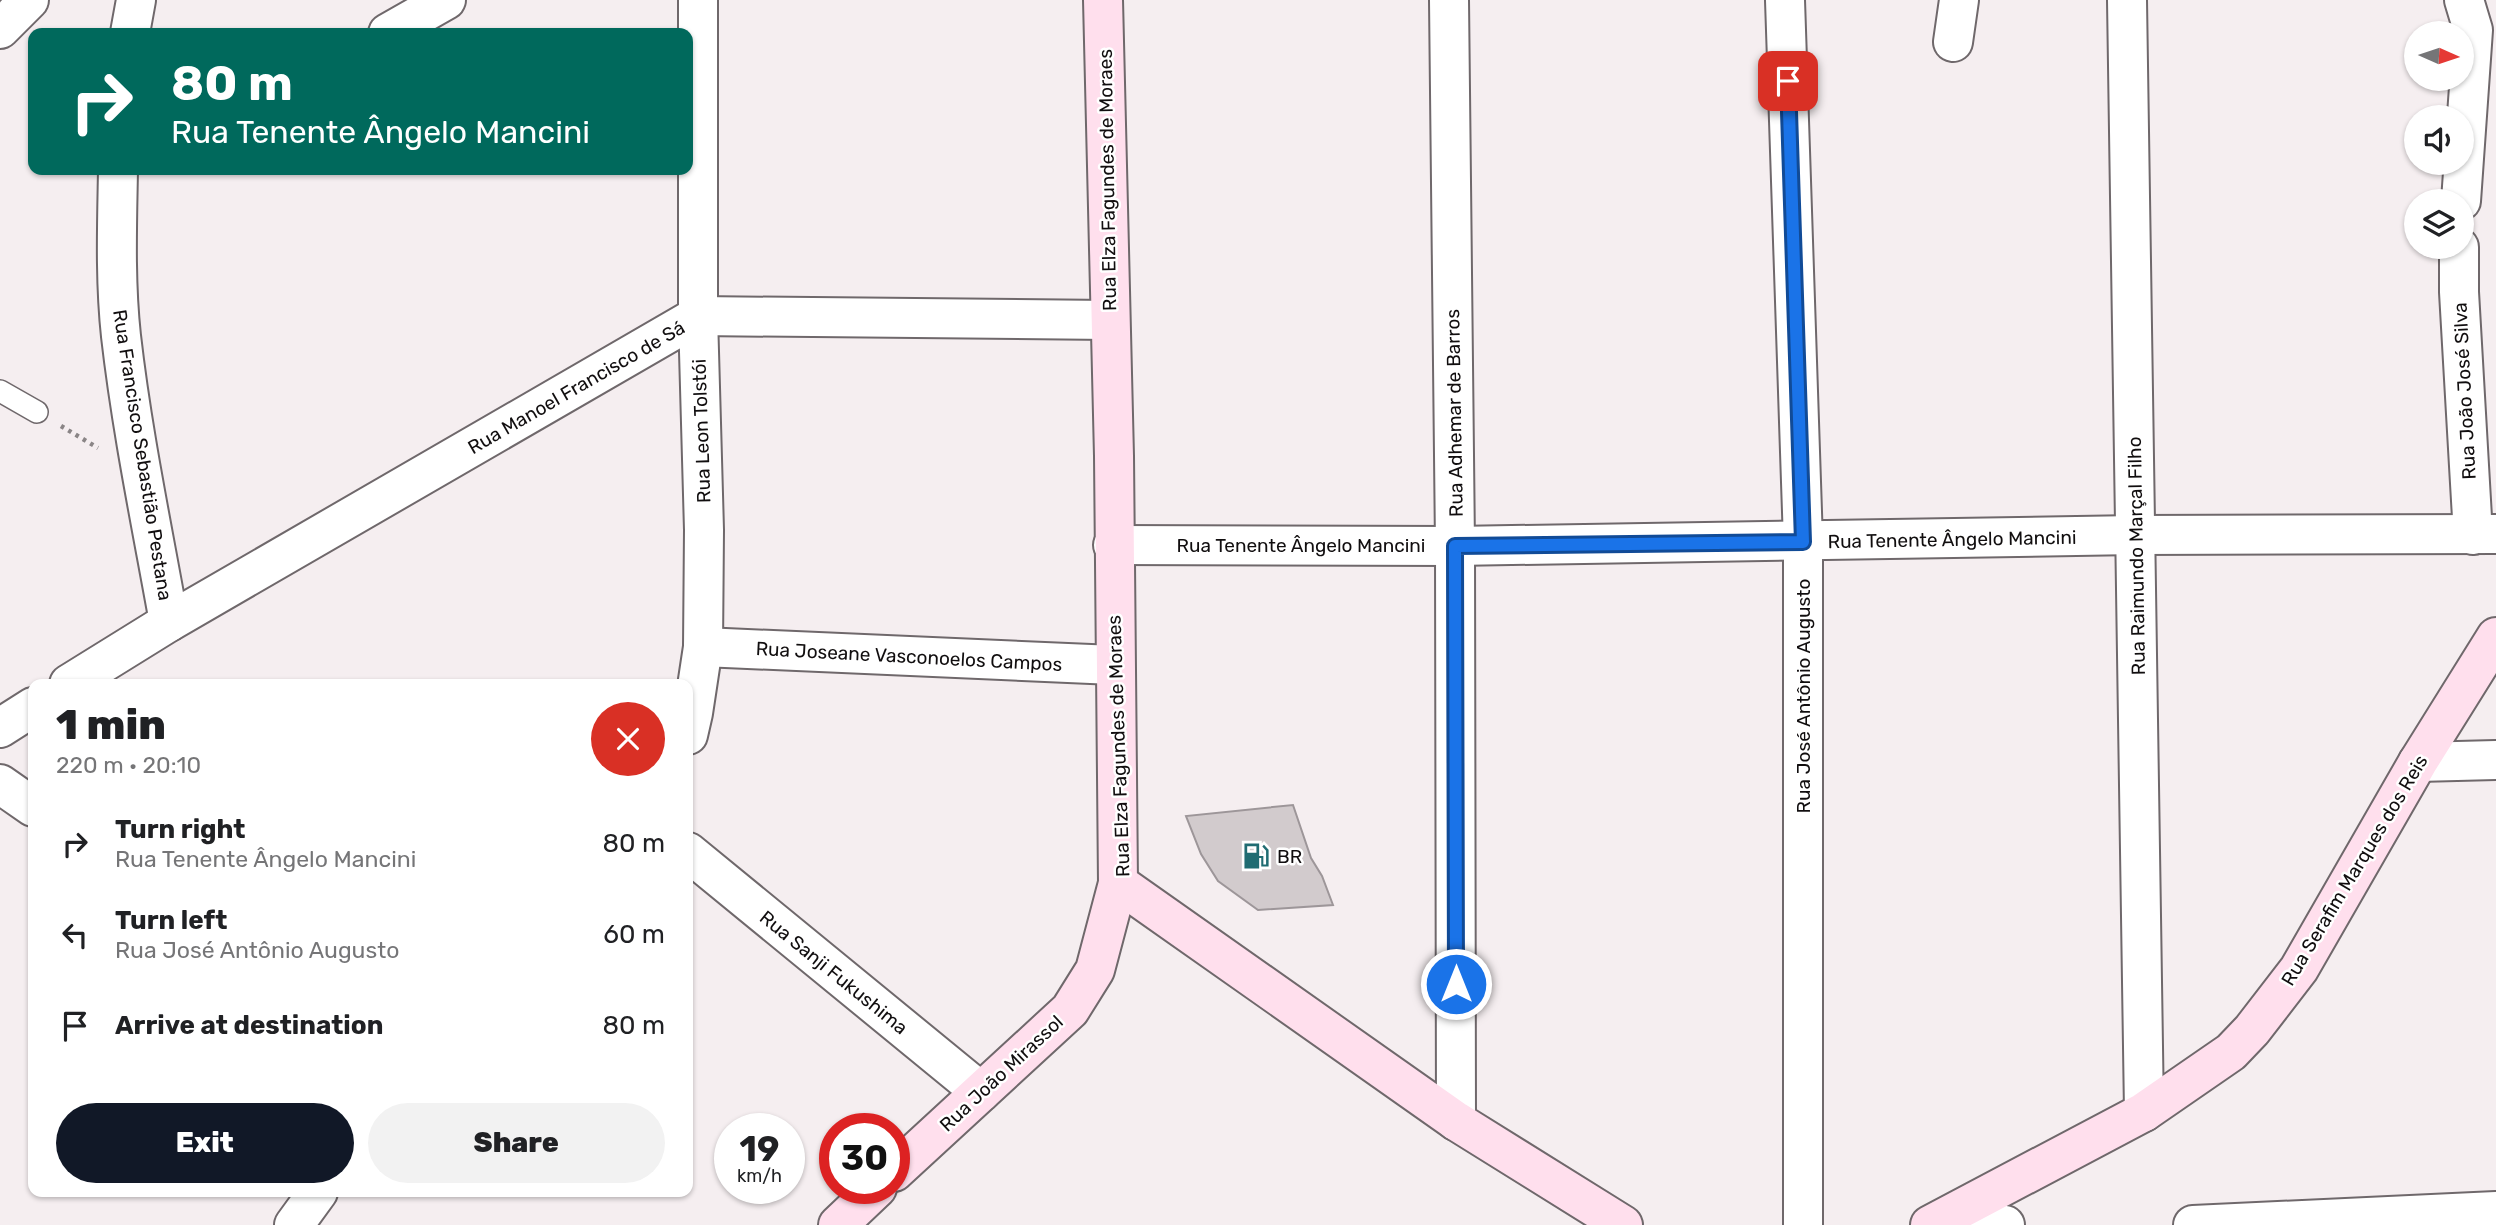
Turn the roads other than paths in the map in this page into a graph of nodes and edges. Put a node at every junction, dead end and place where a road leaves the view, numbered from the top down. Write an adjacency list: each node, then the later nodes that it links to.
1 (29, 0): 13 (street)
2 (136, 0): 11 (street)
3 (446, 0): 12 (street)
4 (698, 0): 18 (street, Rua Leon Tolstói)
5 (1102, 0): 19 (street, Rua Elza Fagundes de Moraes)
6 (1448, 0): 26 (street, Rua Adhemar de Barros)
7 (1785, 0): 24 (street, Rua José Antônio Augusto)
8 (1959, 0): 14 (street)
9 (2127, 0): 22 (street, Rua Raimundo Marçal Filho)
10 (2464, 0): 16 (street)
11 (131, 28)
12 (397, 28)
13 (0, 29)
14 (1953, 42)
15 (118, 179): 27 (street, Rua Francisco Sebastião Pestana)
16 (2462, 189)
17 (2459, 259): 23 (street, Rua João José Silva)
18 (698, 316): 19 (street, Rua Manoel Francisco de Sá); 27 (street, Rua Manoel Francisco de Sá); 29 (street, Rua Leon Tolstói)
19 (1111, 320): 25 (street, Rua Elza Fagundes de Moraes)
20 (0, 391): 21 (lane)
21 (37, 412)
22 (2136, 535): 23 (street, Rua Tenente Ângelo Mancini); 24 (street, Rua Tenente Ângelo Mancini); 42 (street, Rua Raimundo Marçal Filho)
23 (2484, 535)
24 (1803, 542): 26 (street, Rua Tenente Ângelo Mancini); 52 (street, Rua José Antônio Augusto)
25 (1113, 545): 26 (street, Rua Tenente Ângelo Mancini); 30 (street, Rua Elza Fagundes de Moraes)
26 (1455, 546): 43 (street, Rua Adhemar de Barros)
27 (169, 622): 31 (street, Rua Francisco Sebastião Pestana)
28 (2496, 637): 36 (street, Rua Serafim Marques dos Reis)
29 (703, 647): 30 (street, Rua Joseane Vasconoelos Campos); 33 (street, Rua Leon Tolstói)
30 (1114, 665): 40 (street, Rua Elza Fagundes de Moraes)
31 (77, 679)
32 (28, 710): 34 (street)
33 (693, 713)
34 (0, 727)
35 (2496, 760): 36 (street)
36 (2418, 762): 42 (street, Rua Serafim Marques dos Reis)
37 (0, 784): 38 (street)
38 (28, 804)
39 (693, 856): 41 (street, Rua Sanji Fukushima)
40 (1118, 883): 41 (street, Rua João Mirassol); 43 (street, Rua Elza Fagundes de Moraes)
41 (981, 1092): 44 (street, Rua João Mirassol)
42 (2144, 1112): 48 (street, Rua Serafim Marques dos Reis)
43 (1456, 1121): 51 (street, Rua Elza Fagundes de Moraes)
44 (910, 1157)
45 (314, 1197): 49 (street)
46 (860, 1204): 50 (street)
47 (2496, 1211): 54 (street)
48 (1936, 1222): 53 (street)
49 (294, 1225)
50 (838, 1225)
51 (1623, 1225)
52 (1803, 1225)
53 (2005, 1225)
54 (2193, 1225)

